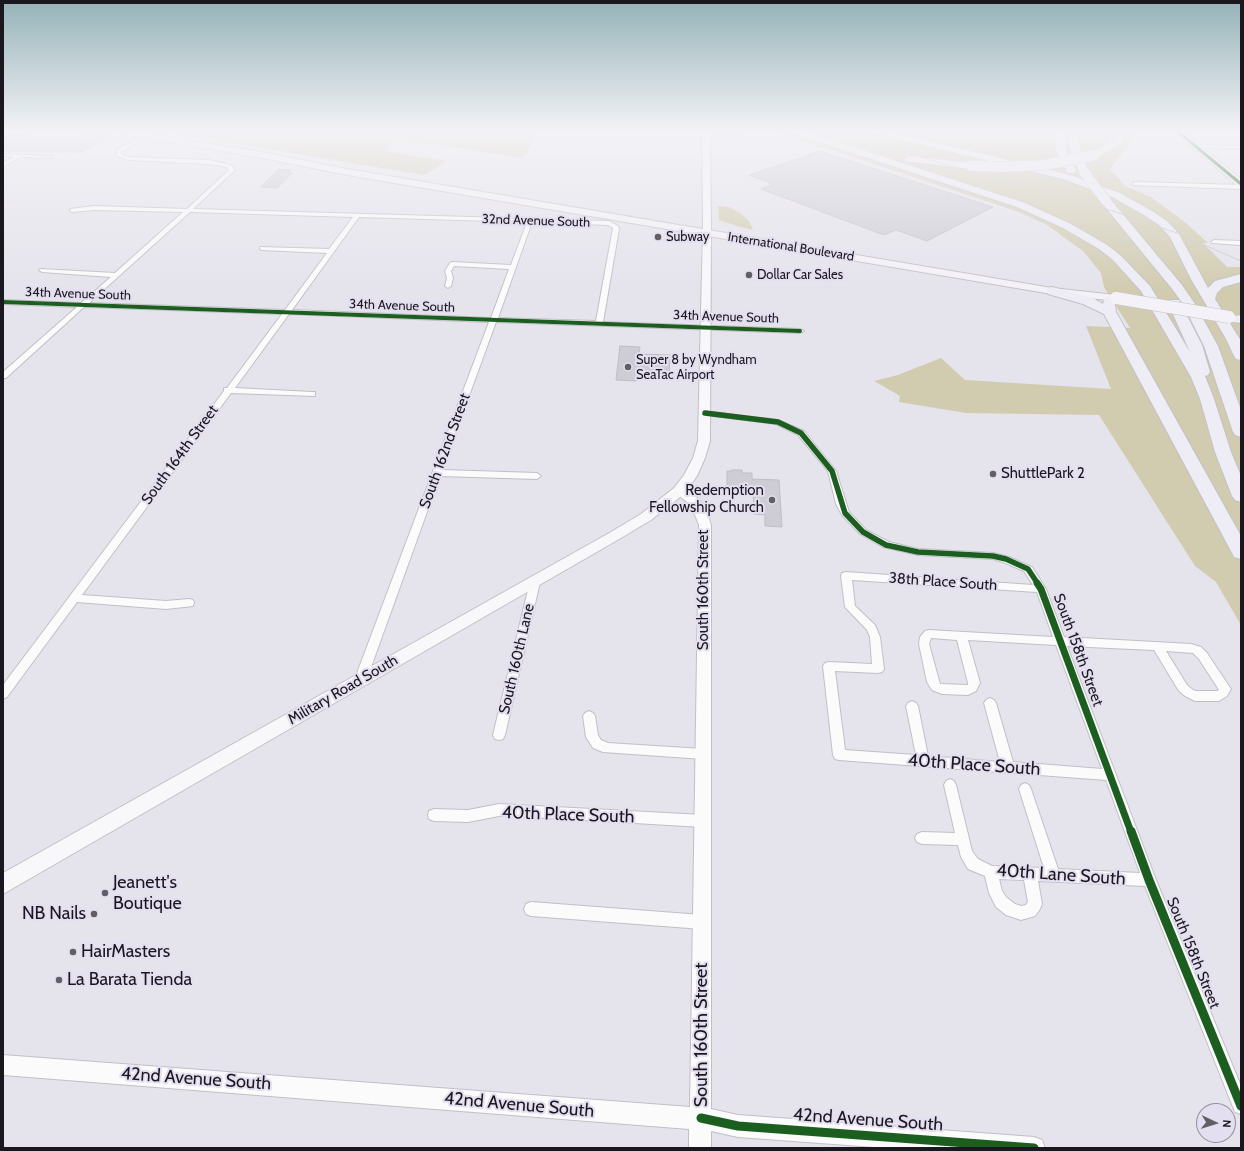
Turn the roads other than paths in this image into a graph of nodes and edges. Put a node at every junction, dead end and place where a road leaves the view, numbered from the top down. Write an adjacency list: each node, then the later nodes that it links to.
1 (218, 184): 12 (street)
2 (438, 184): 15 (main road, International Boulevard)
3 (443, 184): 15 (main road, International Boulevard)
4 (707, 184): 15 (main road)
5 (950, 184): 42 (highway)
6 (1080, 184): 42 (highway)
7 (1084, 184): 26 (highway)
8 (1093, 184): 44 (highway, bridge)
9 (1135, 184): 10 (street)
10 (1241, 187)
11 (72, 210): 12 (street, 32nd Avenue South)
12 (188, 210): 13 (street, 32nd Avenue South); 22 (street)
13 (357, 215): 14 (street, 32nd Avenue South); 19 (street, South 164th Street)
14 (530, 221): 20 (street, South 162nd Street); 33 (street, 32nd Avenue South)
15 (707, 230): 25 (main road, International Boulevard); 29 (main road, International Boulevard); 34 (main road)
16 (1214, 242): 17 (street)
17 (1241, 242)
18 (262, 248): 19 (street)
19 (332, 250): 30 (street, South 164th Street)
20 (512, 267): 24 (street); 32 (street, South 162nd Street)
21 (42, 270): 22 (street)
22 (115, 275): 28 (street)
23 (1241, 278): 26 (highway)
24 (448, 286)
25 (1052, 291): 29 (highway)
26 (1209, 299): 36 (highway)
27 (3, 302): 28 (street, 34th Avenue South)
28 (82, 305): 30 (street, 34th Avenue South); 38 (street)
29 (1112, 305): 31 (main road, International Boulevard, bridge); 49 (highway)
30 (287, 312): 32 (street, 34th Avenue South); 40 (street, South 164th Street)
31 (1240, 319)
32 (493, 320): 33 (street, 34th Avenue South); 45 (street, South 162nd Street)
33 (599, 324): 34 (street, 34th Avenue South)
34 (705, 327): 35 (street, 34th Avenue South); 43 (main road)
35 (800, 331)
36 (1241, 356)
37 (3, 367): 38 (street)
38 (13, 367): 39 (street)
39 (3, 376)
40 (228, 390): 41 (street); 52 (street, South 164th Street)
41 (312, 394)
42 (1207, 399): 48 (highway)
43 (705, 413): 47 (main road); 51 (street, South 158th Street)
44 (1241, 432)
45 (437, 473): 46 (street); 57 (street, South 162nd Street)
46 (537, 476)
47 (679, 491): 50 (main road, Military Road South); 63 (street, South 160th Street)
48 (1241, 496)
49 (1241, 553)
50 (534, 582): 57 (main road, Military Road South); 62 (street, South 160th Lane)
51 (1041, 589): 55 (street, South 158th Street); 64 (street, 38th Place South)
52 (74, 598): 53 (street); 58 (street, South 164th Street)
53 (190, 603)
54 (961, 636): 54 (street); 55 (street)
55 (1060, 641): 56 (street); 67 (street, South 158th Street)
56 (1157, 646): 56 (street)
57 (360, 681): 78 (main road, Military Road South)
58 (3, 694)
59 (990, 703): 66 (street)
60 (912, 706): 65 (street)
61 (590, 716): 63 (street)
62 (499, 735)
63 (702, 754): 71 (street, South 160th Street)
64 (839, 756): 65 (street, 40th Place South)
65 (923, 762): 66 (street, 40th Place South)
66 (1008, 768): 67 (street, 40th Place South)
67 (1110, 776): 77 (street, South 158th Street)
68 (950, 785): 73 (street)
69 (1025, 789): 76 (street)
70 (434, 815): 71 (street, 40th Place South)
71 (703, 821): 80 (street, South 160th Street)
72 (922, 838): 73 (street)
73 (962, 839): 74 (street, 40th Lane South)
74 (991, 872): 75 (street, 40th Lane South); 75 (street)
75 (1030, 874): 76 (street, 40th Lane South)
76 (1053, 875): 77 (street, 40th Lane South)
77 (1149, 880): 82 (street, South 158th Street)
78 (3, 884)
79 (531, 909): 80 (street)
80 (702, 922): 83 (street, South 160th Street)
81 (3, 1065): 83 (street, 42nd Avenue South)
82 (1241, 1106)
83 (701, 1118): 84 (street, South 160th Street); 85 (street, 42nd Avenue South)
84 (700, 1148)
85 (1034, 1148)

